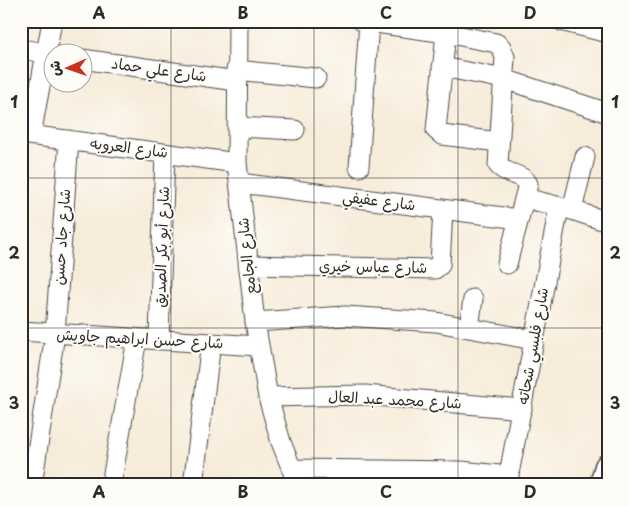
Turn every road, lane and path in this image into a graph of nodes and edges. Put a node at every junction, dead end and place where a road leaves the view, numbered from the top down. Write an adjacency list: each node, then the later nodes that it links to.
1 (52, 21): 7 (street)
2 (238, 21): 12 (street, شارع الجامع)
3 (561, 21): 6 (street)
4 (365, 22): 5 (street); 25 (street)
5 (446, 33): 11 (street); 15 (street)
6 (608, 33)
7 (50, 42)
8 (21, 49): 9 (street)
9 (42, 53)
10 (92, 59): 12 (street, شارع علي حماد)
11 (442, 67): 15 (street); 21 (street)
12 (236, 76): 13 (street, شارع علي حماد); 17 (street, شارع الجامع)
13 (316, 78)
14 (42, 79): 19 (street)
15 (504, 79): 16 (street); 21 (street)
16 (608, 113)
17 (237, 126): 18 (street); 24 (street, شارع الجامع)
18 (295, 130)
19 (26, 135): 20 (street, شارع العروبه)
20 (69, 140): 22 (street, شارع العروبه); 38 (street, شارع جاد حسن)
21 (499, 142): 27 (street)
22 (165, 153): 24 (street, شارع العروبه); 40 (street, شارع أبو بكر الصديق)
23 (585, 157): 28 (street, شارع فلبسي شحاته)
24 (237, 162): 26 (street, شارع الجامع)
25 (359, 167)
26 (240, 183): 29 (street, شارع عفيفي); 33 (street, شارع الجامع)
27 (525, 198): 28 (street); 30 (street)
28 (565, 208): 31 (street); 41 (street, شارع فلبسي شحاته)
29 (443, 209): 30 (street, شارع عفيفي); 33 (street, شارع عباس خيري)
30 (519, 219): 32 (street)
31 (608, 222)
32 (507, 264)
33 (248, 265): 35 (street, شارع الجامع)
34 (473, 299): 36 (street)
35 (255, 322): 36 (street); 43 (street, شارع الجامع)
36 (469, 328): 41 (street)
37 (21, 331): 38 (street, شارع حسن ابراهيم جاويش)
38 (55, 334): 39 (street, شارع حسن ابراهيم جاويش); 49 (street, شارع جاد حسن)
39 (137, 338): 40 (street, شارع حسن ابراهيم جاويش); 50 (street)
40 (159, 340): 42 (street, شارع حسن ابراهيم جاويش)
41 (534, 340): 45 (street, شارع فلبسي شحاته)
42 (211, 343): 43 (street, شارع حسن ابراهيم جاويش); 51 (street)
43 (258, 346): 44 (street, شارع الجامع)
44 (268, 397): 45 (street, شارع محمد عبد العال); 47 (street, شارع الجامع)
45 (522, 409): 48 (street, شارع فلبسي شحاته)
46 (608, 467): 52 (main road)
47 (295, 477): 48 (street)
48 (508, 480)
49 (32, 485)
50 (111, 485)
51 (193, 485)
52 (603, 485)

